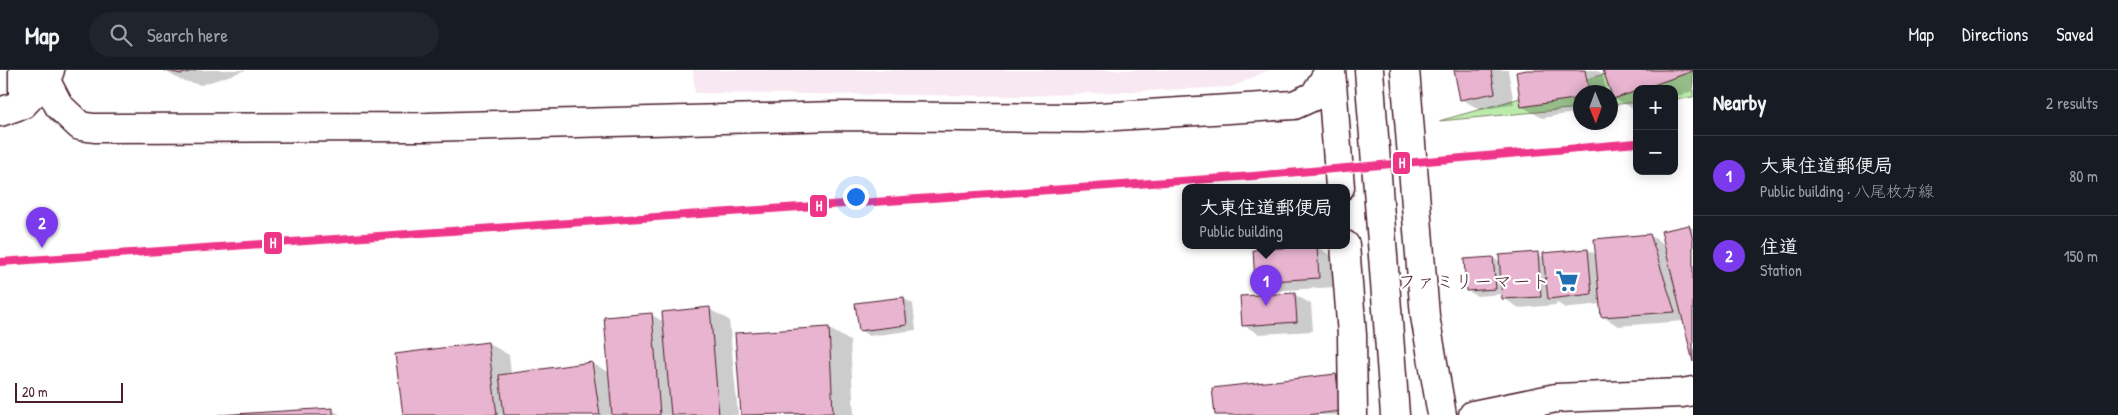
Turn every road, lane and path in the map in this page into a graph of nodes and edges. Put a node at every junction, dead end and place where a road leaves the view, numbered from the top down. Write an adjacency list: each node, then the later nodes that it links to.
1 (1330, 70): 4 (street); 6 (street)
2 (1369, 70): 10 (street)
3 (1405, 70): 11 (street)
4 (39, 74): 5 (street)
5 (11, 108)
6 (1340, 184)
7 (1345, 249): 9 (street)
8 (1693, 391): 12 (street)
9 (1352, 415)
10 (1395, 415)
11 (1442, 415)
12 (1473, 415)

